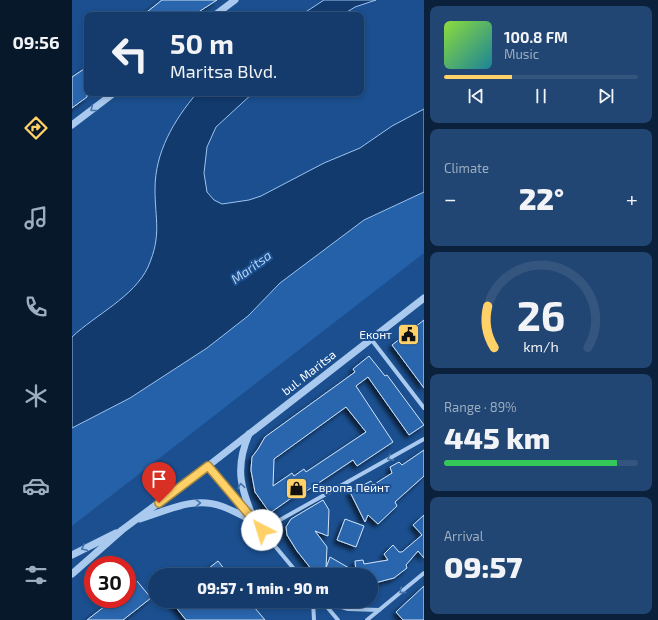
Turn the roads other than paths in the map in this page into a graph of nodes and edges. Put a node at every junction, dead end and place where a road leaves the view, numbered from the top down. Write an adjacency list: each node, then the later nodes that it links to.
1 (235, 0): 2 (street)
2 (219, 12)
3 (110, 96): 4 (street, one-way to 4)
4 (72, 125)
5 (424, 298): 6 (street, bul. Maritsa)
6 (371, 339): 7 (street); 8 (street, bul. Maritsa)
7 (424, 408)
8 (249, 433): 10 (street, bul. Maritsa); 12 (street, one-way to 8)
9 (424, 439): 14 (street, one-way to 14)
10 (208, 466): 11 (street, bul. Maritsa); 12 (street)
11 (134, 521): 12 (street, one-way to 12); 13 (street, bul. Maritsa)
12 (255, 522): 14 (street)
13 (122, 530): 15 (street, one-way to 15); 18 (street)
14 (262, 530): 16 (street)
15 (72, 555)
16 (293, 568)
17 (424, 573): 22 (street, one-way to 22)
18 (72, 574)
19 (314, 608): 23 (street)
20 (328, 608): 24 (street)
21 (345, 608): 22 (street)
22 (380, 610): 25 (street)
23 (314, 620)
24 (338, 620)
25 (367, 620)

